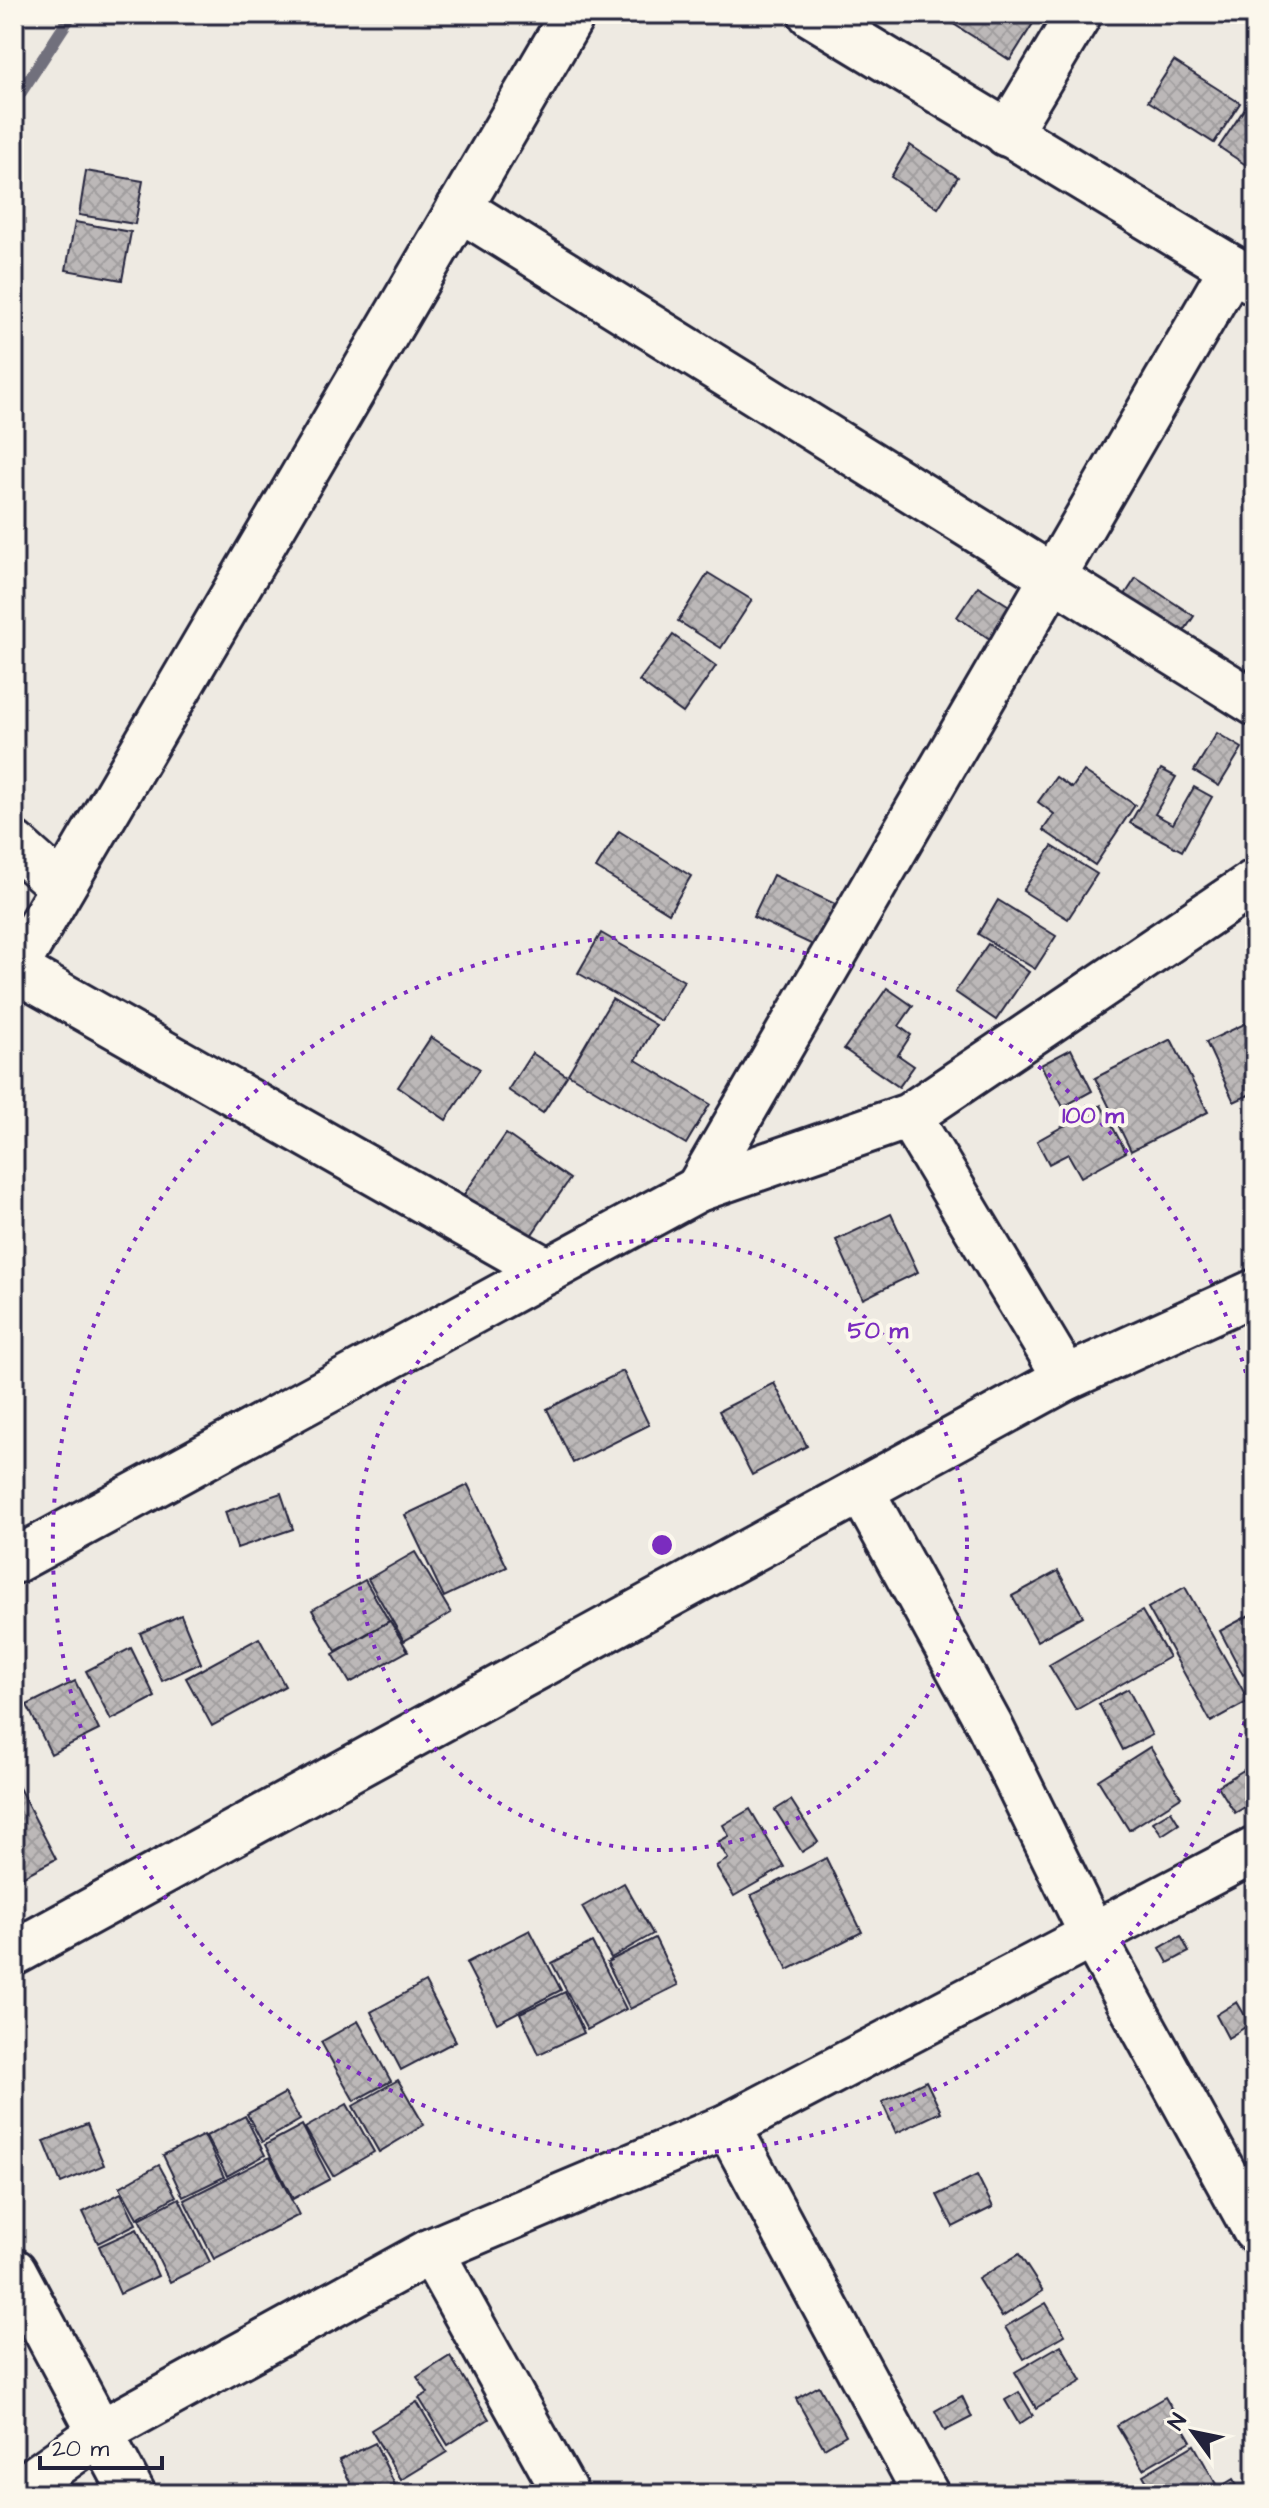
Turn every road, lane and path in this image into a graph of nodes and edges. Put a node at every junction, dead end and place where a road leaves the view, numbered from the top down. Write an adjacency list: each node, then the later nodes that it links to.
1 (573, 14): 5 (street)
2 (811, 14): 4 (street)
3 (1079, 14): 4 (street)
4 (1007, 134): 6 (street)
5 (459, 208): 7 (street); 11 (street)
6 (1243, 275): 7 (street)
7 (1053, 577): 8 (street); 14 (street)
8 (1255, 703)
9 (14, 844): 11 (street)
10 (1255, 882): 13 (street)
11 (62, 887): 12 (street)
12 (14, 970): 15 (street)
13 (909, 1116): 14 (street); 17 (street)
14 (698, 1189): 15 (street)
15 (548, 1271): 19 (street)
16 (1255, 1292): 17 (street)
17 (1066, 1378): 18 (street)
18 (861, 1490): 21 (street); 22 (street)
19 (14, 1561)
20 (1255, 1850): 21 (street)
21 (1092, 1934): 23 (street); 24 (street)
22 (14, 1953)
23 (728, 2126): 25 (street); 31 (street)
24 (1255, 2230)
25 (431, 2251): 27 (street); 30 (street)
26 (14, 2271): 27 (street)
27 (101, 2432): 28 (street); 29 (street)
28 (14, 2494)
29 (133, 2494)
30 (566, 2494)
31 (926, 2494)

